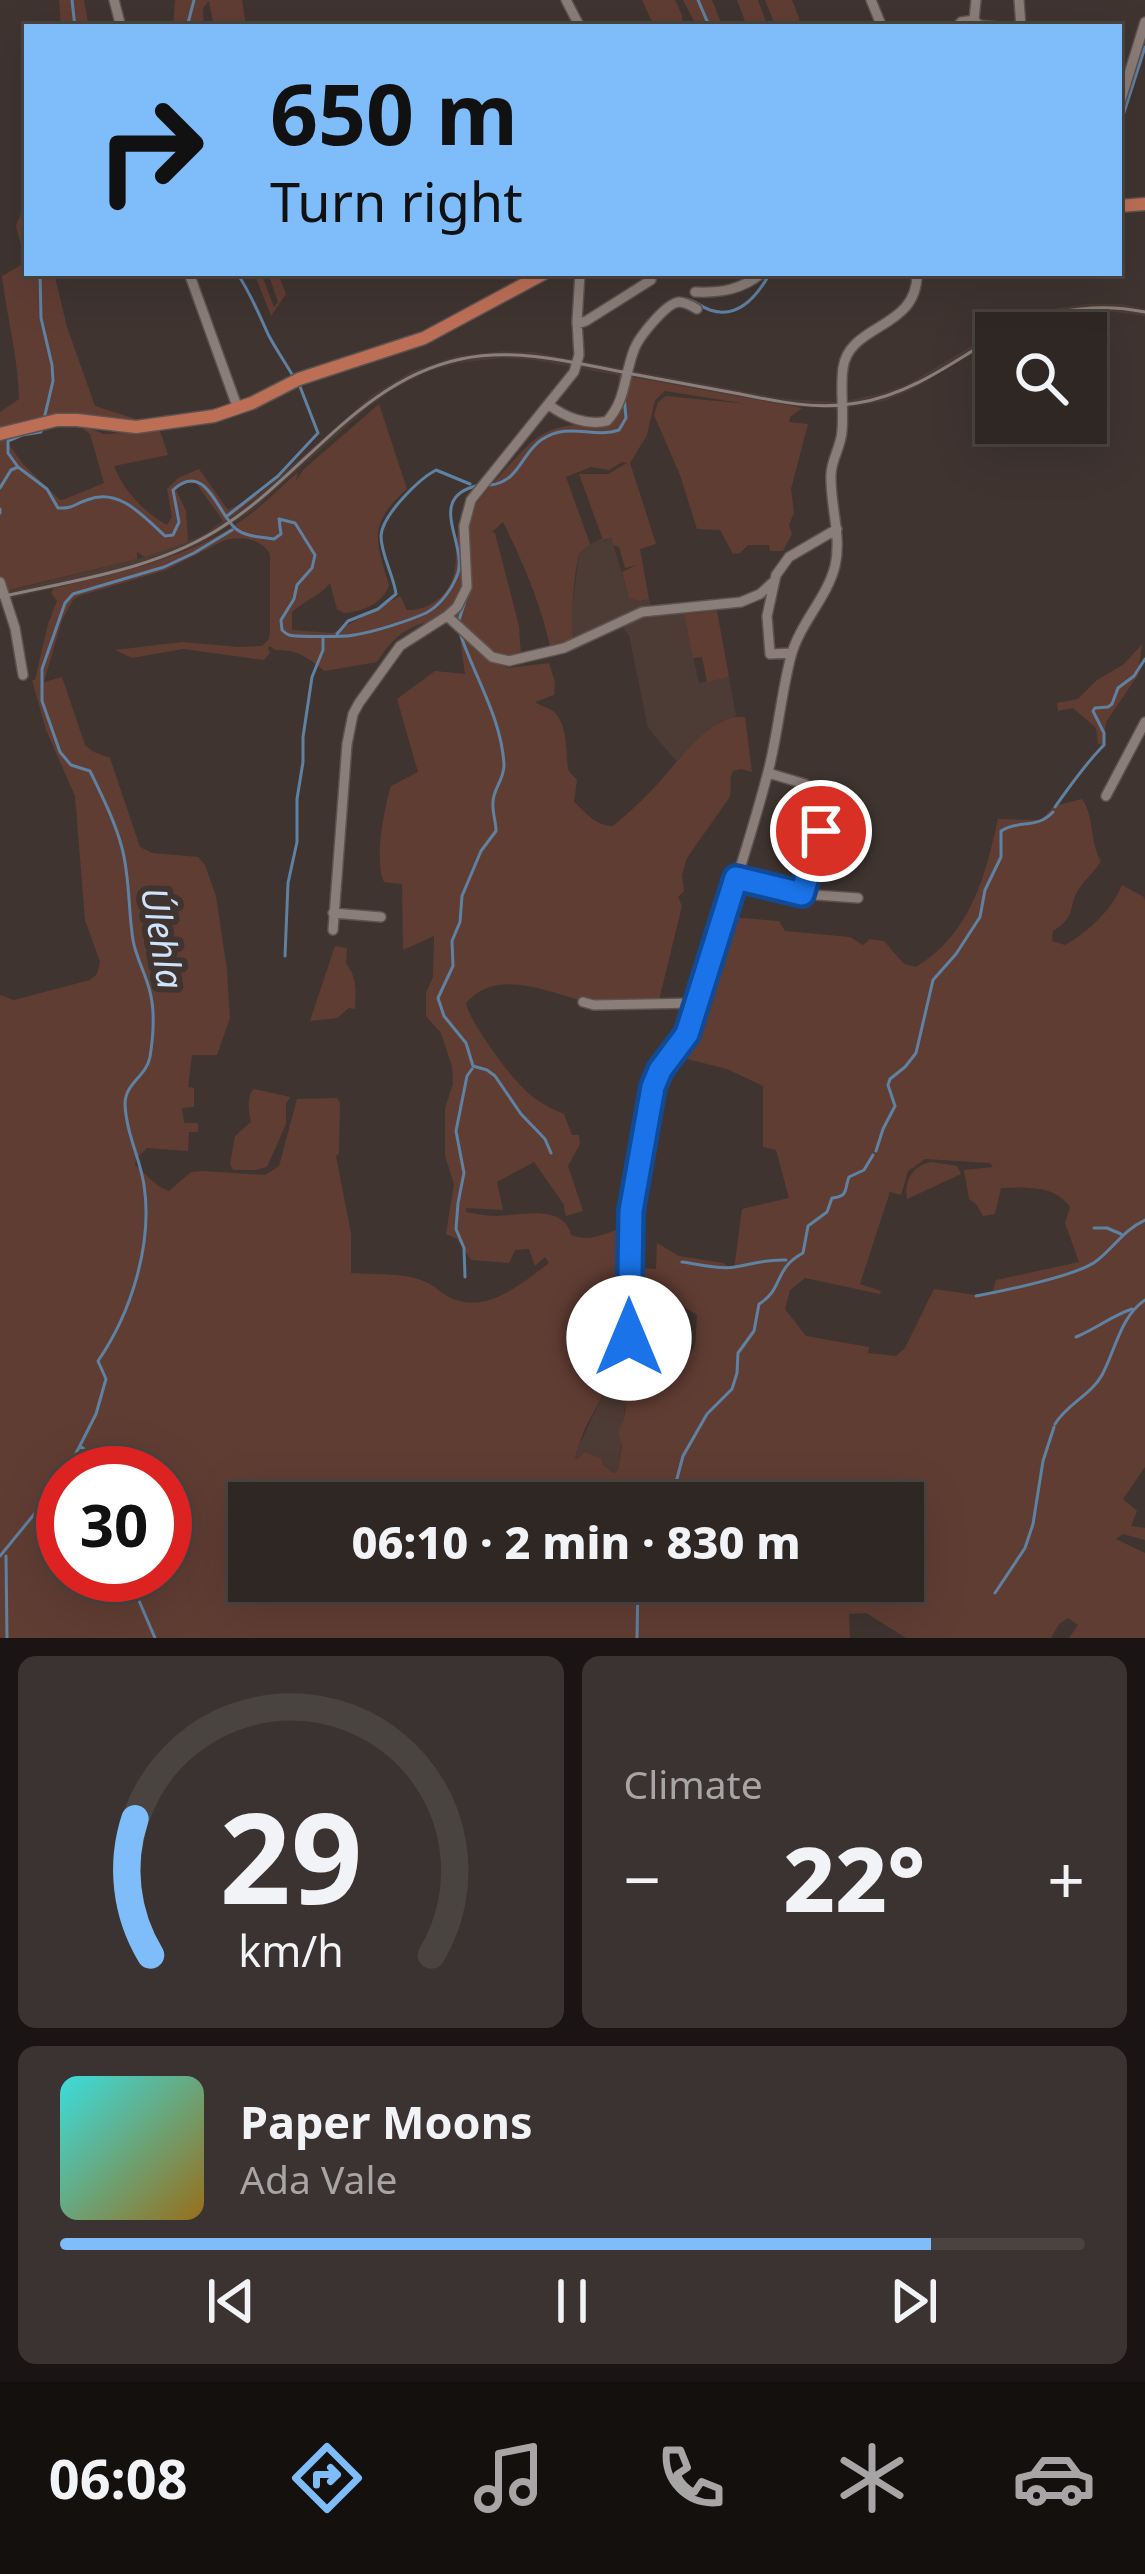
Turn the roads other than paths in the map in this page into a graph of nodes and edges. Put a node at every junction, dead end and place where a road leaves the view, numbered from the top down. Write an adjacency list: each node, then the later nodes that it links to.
1 (976, 0): 2 (street)
2 (974, 20): 4 (street); 5 (street)
3 (1145, 22): 6 (street)
4 (959, 24)
5 (978, 24)
6 (1122, 96)
7 (190, 276): 17 (street)
8 (539, 276): 17 (main road)
9 (580, 276): 15 (street)
10 (758, 276): 13 (street)
11 (919, 276): 19 (street)
12 (651, 280): 15 (street)
13 (694, 292)
14 (697, 309): 16 (street)
15 (577, 323): 16 (street)
16 (549, 406): 22 (street)
17 (238, 409): 18 (main road)
18 (0, 434)
19 (837, 529): 21 (street); 23 (street)
20 (0, 582): 24 (street)
21 (772, 583): 22 (street); 23 (street)
22 (447, 616): 31 (street)
23 (792, 653): 26 (street)
24 (23, 675)
25 (1145, 722): 27 (street)
26 (768, 773): 28 (street); 29 (street)
27 (1106, 796)
28 (736, 878): 29 (street); 35 (street)
29 (802, 894): 30 (street)
30 (858, 898)
31 (333, 913): 32 (street); 33 (street)
32 (381, 917)
33 (333, 930)
34 (584, 1002): 35 (street)
35 (697, 1003): 36 (street)
36 (598, 1388)

